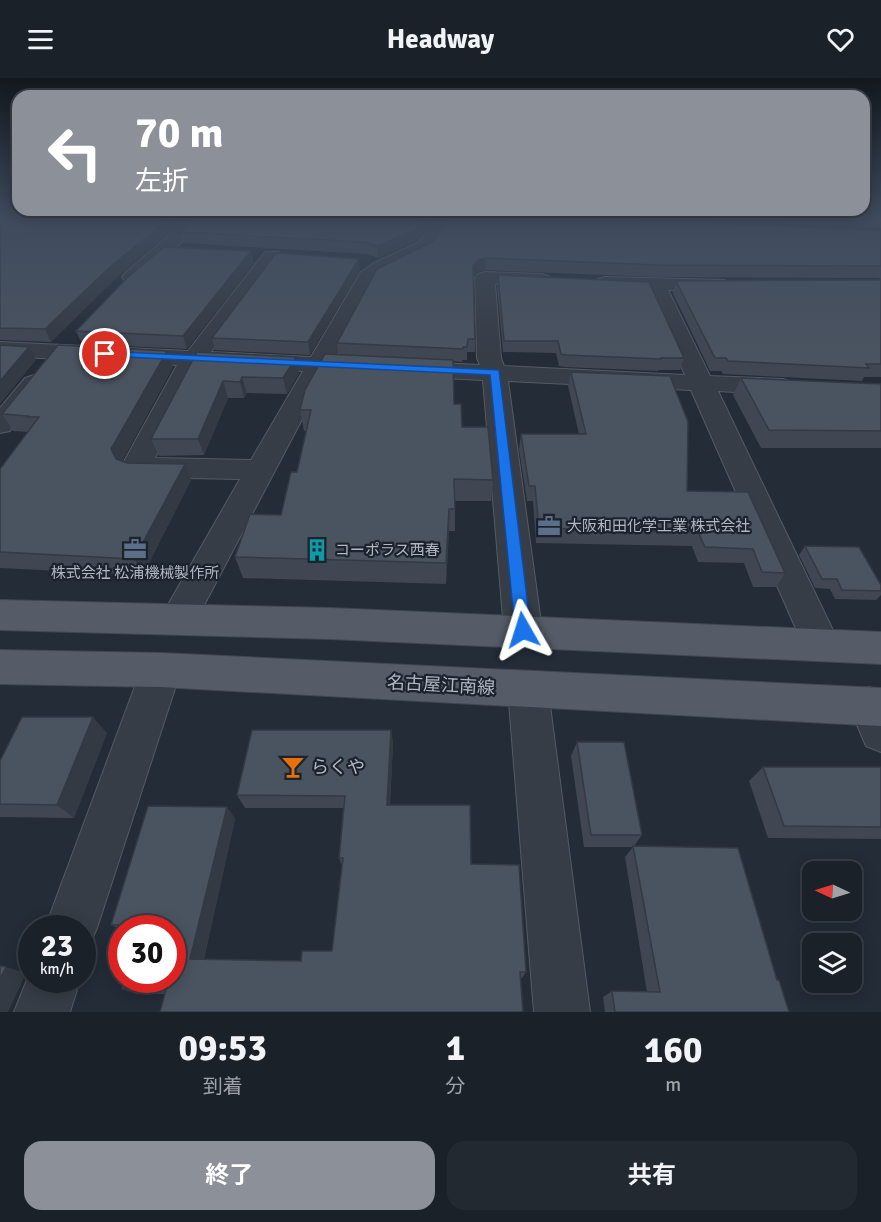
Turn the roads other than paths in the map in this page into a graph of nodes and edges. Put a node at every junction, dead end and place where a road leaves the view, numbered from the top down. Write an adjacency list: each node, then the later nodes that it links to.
1 (150, 263): 10 (street)
2 (268, 263): 13 (street)
3 (367, 263): 5 (street)
4 (391, 263): 5 (street)
5 (377, 267): 14 (street)
6 (564, 281): 15 (street)
7 (587, 282): 9 (street)
8 (738, 284): 9 (street)
9 (656, 285): 16 (street)
10 (116, 293)
11 (67, 343): 12 (street); 13 (street); 18 (street)
12 (0, 349)
13 (197, 358): 14 (street); 19 (street)
14 (320, 363): 15 (street); 19 (street)
15 (495, 373): 16 (street); 22 (street)
16 (700, 382): 17 (street); 23 (street)
17 (802, 387)
18 (0, 425)
19 (259, 470): 21 (street)
20 (0, 615): 21 (main road)
21 (179, 617): 22 (main road)
22 (523, 630): 23 (main road)
23 (820, 645): 24 (main road)
24 (881, 648)
25 (0, 667): 26 (main road, 名古屋江南線)
26 (161, 670): 27 (main road, 名古屋江南線); 29 (street)
27 (528, 690): 28 (main road, 名古屋江南線); 32 (street)
28 (877, 715)
29 (76, 915)
30 (49, 993): 31 (street)
31 (42, 1012)
32 (562, 1012)

